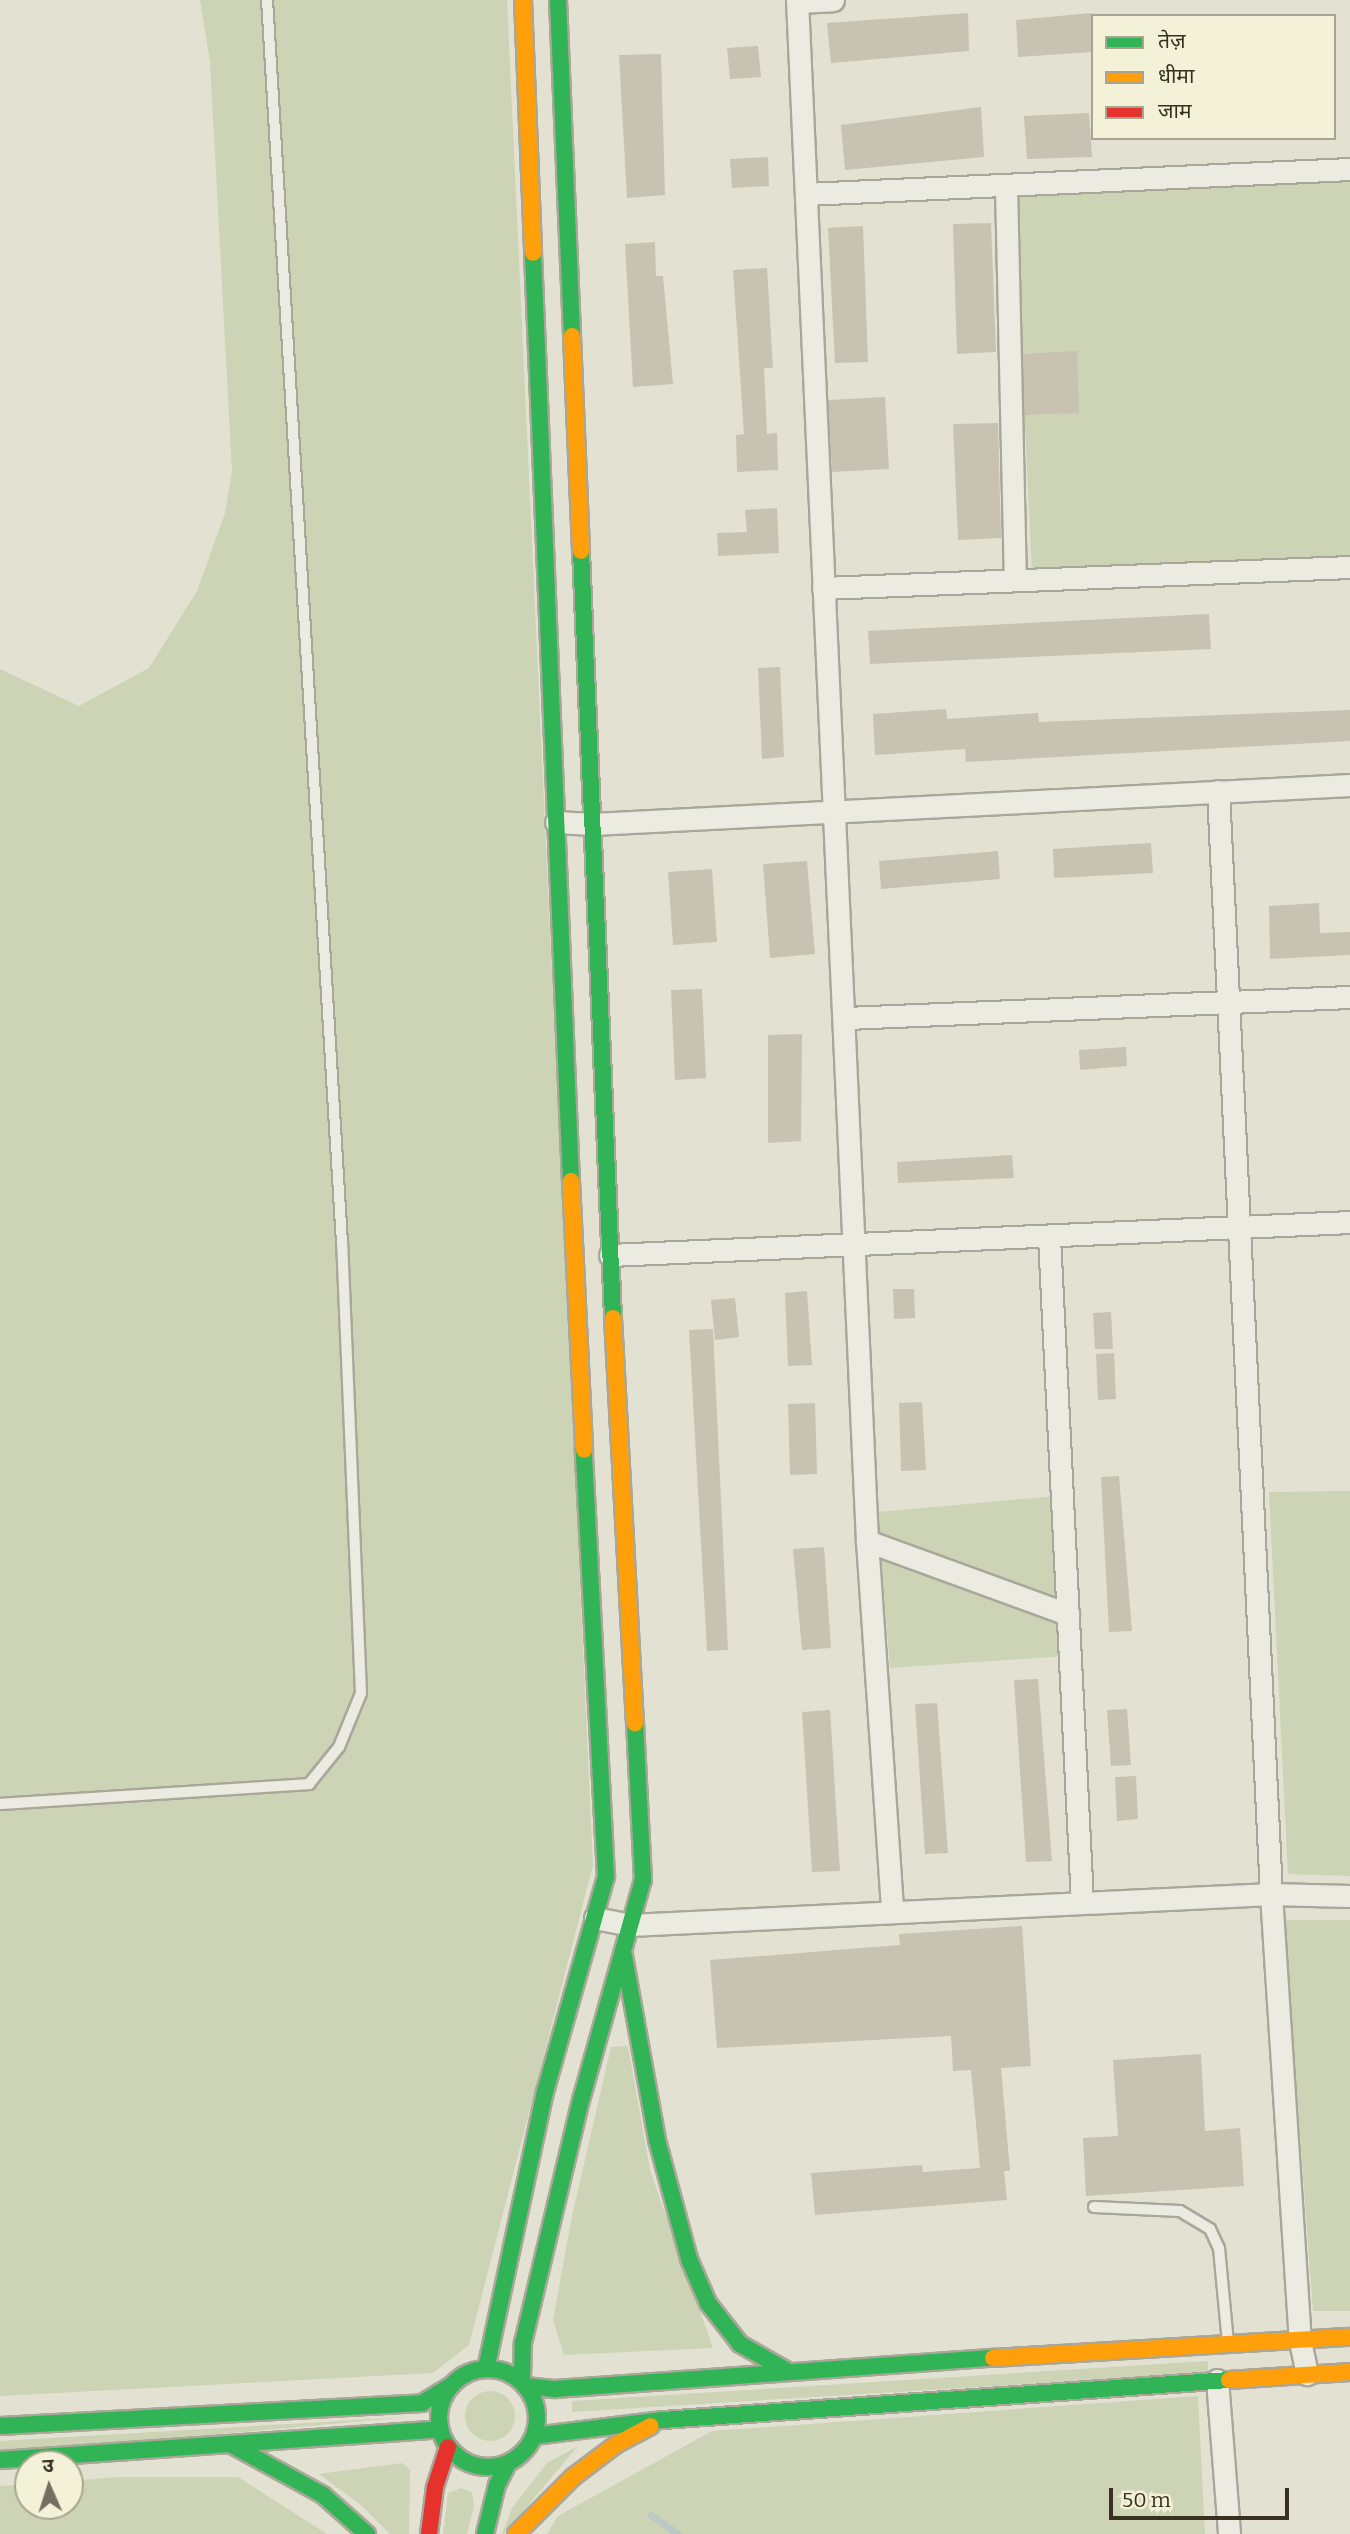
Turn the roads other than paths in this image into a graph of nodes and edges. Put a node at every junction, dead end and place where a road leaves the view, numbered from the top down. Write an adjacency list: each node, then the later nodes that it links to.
1 (267, 0): 27 (lane)
2 (523, 0): 15 (street)
3 (558, 0): 16 (street)
4 (833, 0): 5 (street)
5 (797, 1): 8 (street)
6 (1350, 169): 7 (street)
7 (1006, 187): 8 (street); 10 (street)
8 (806, 194): 11 (street)
9 (1350, 567): 10 (street)
10 (1015, 580): 11 (street)
11 (823, 588): 14 (street)
12 (1350, 785): 13 (street)
13 (1218, 791): 14 (street); 18 (street)
14 (836, 811): 16 (street); 19 (street)
15 (556, 822): 16 (street); 32 (street)
16 (593, 824): 24 (street)
17 (1350, 997): 18 (street)
18 (1227, 1001): 19 (street); 21 (street)
19 (846, 1018): 23 (street)
20 (1350, 1222): 21 (street)
21 (1239, 1228): 22 (street); 28 (street)
22 (1049, 1237): 23 (street); 26 (street)
23 (855, 1245): 24 (street); 25 (street)
24 (610, 1255): 33 (street)
25 (867, 1541): 26 (street); 31 (street)
26 (1068, 1614): 30 (street)
27 (0, 1804)
28 (1270, 1894): 29 (street); 30 (street); 37 (street)
29 (1350, 1896)
30 (1082, 1903): 31 (street)
31 (892, 1912): 33 (street)
32 (595, 1918): 33 (street); 39 (street)
33 (630, 1925): 34 (street)
34 (623, 1950): 40 (street); 44 (street)
35 (1094, 2207): 38 (lane)
36 (1350, 2337): 37 (street)
37 (1300, 2341): 38 (street); 42 (street)
38 (1228, 2344): 40 (street); 43 (street)
39 (486, 2369): 44 (street); 45 (street)
40 (786, 2370): 44 (street)
41 (1350, 2372): 42 (street)
42 (1307, 2374): 43 (street)
43 (1224, 2380): 46 (street); 58 (street)
44 (523, 2384): 49 (street)
45 (452, 2385): 47 (street); 48 (street)
46 (663, 2420): 49 (street); 57 (street)
47 (0, 2426)
48 (440, 2429): 50 (street); 51 (street)
49 (534, 2435): 53 (street)
50 (230, 2444): 52 (street); 54 (street)
51 (448, 2447): 53 (street); 55 (street)
52 (0, 2460)
53 (508, 2463): 56 (street)
54 (368, 2534)
55 (429, 2534)
56 (485, 2534)
57 (516, 2534)
58 (1229, 2534)

